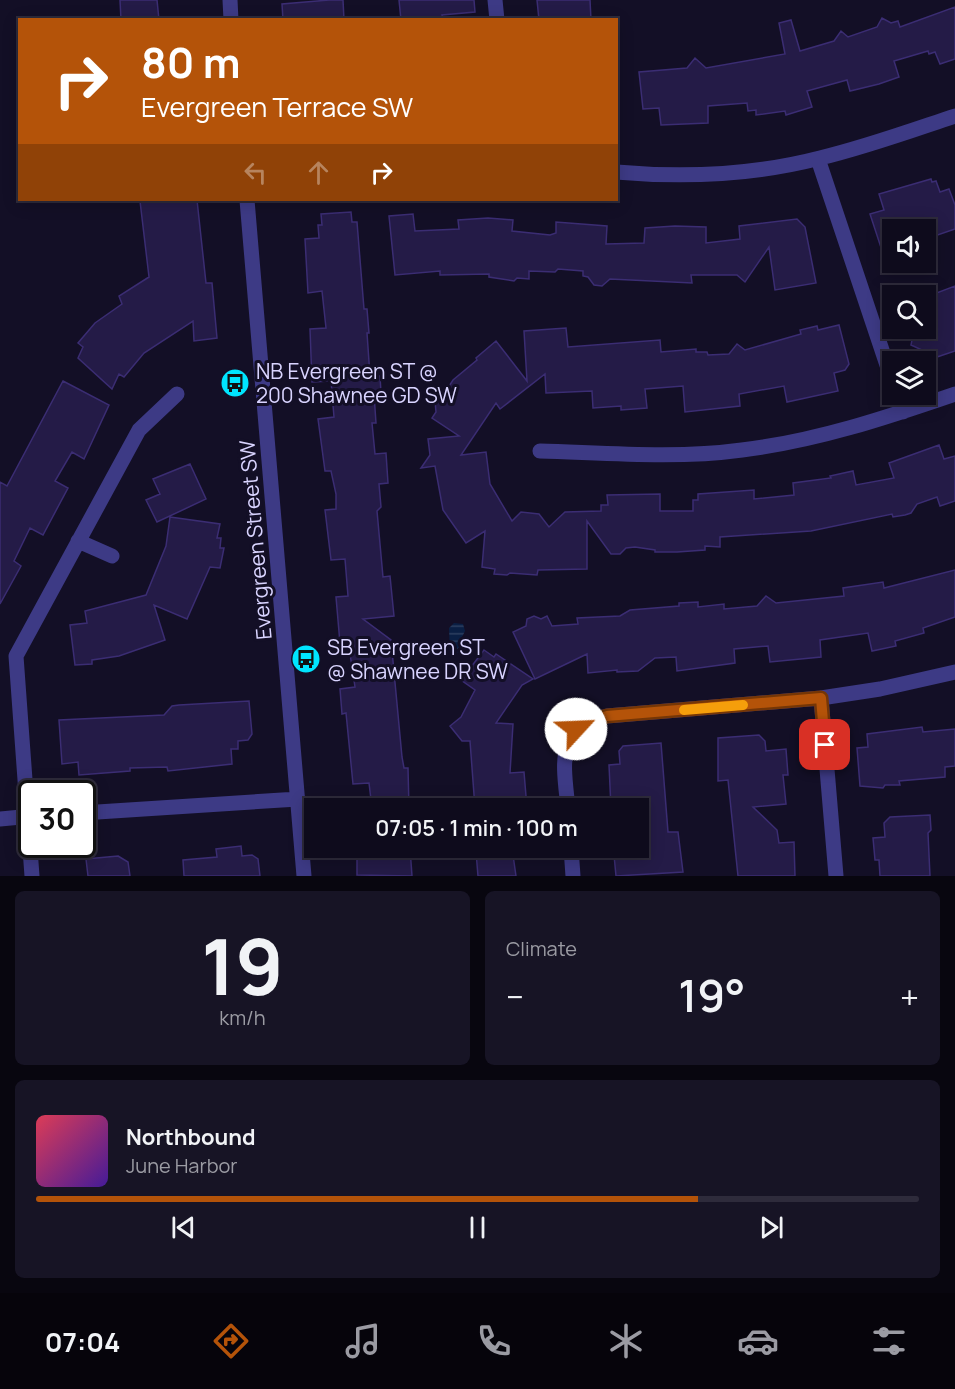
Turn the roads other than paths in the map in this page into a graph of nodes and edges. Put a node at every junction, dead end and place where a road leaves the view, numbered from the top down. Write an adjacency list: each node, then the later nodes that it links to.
1 (230, 0): 3 (street)
2 (495, 0): 4 (street)
3 (231, 18)
4 (497, 18)
5 (955, 116): 6 (street)
6 (818, 159): 7 (street); 9 (street)
7 (618, 172)
8 (247, 201): 21 (street, Evergreen Street SW)
9 (882, 351)
10 (177, 394): 15 (street)
11 (955, 394): 13 (street)
12 (901, 405): 13 (street)
13 (903, 412): 14 (street)
14 (540, 451)
15 (78, 542): 16 (street); 19 (street)
16 (112, 556)
17 (955, 672): 18 (street)
18 (821, 698): 20 (street); 30 (street)
19 (26, 780)
20 (567, 798)
21 (298, 799): 22 (street); 28 (street, Evergreen Street SW)
22 (96, 812)
23 (18, 817): 24 (street)
24 (0, 819)
25 (31, 858): 27 (street)
26 (572, 858): 29 (street)
27 (32, 876)
28 (304, 876)
29 (573, 876)
30 (836, 876)

